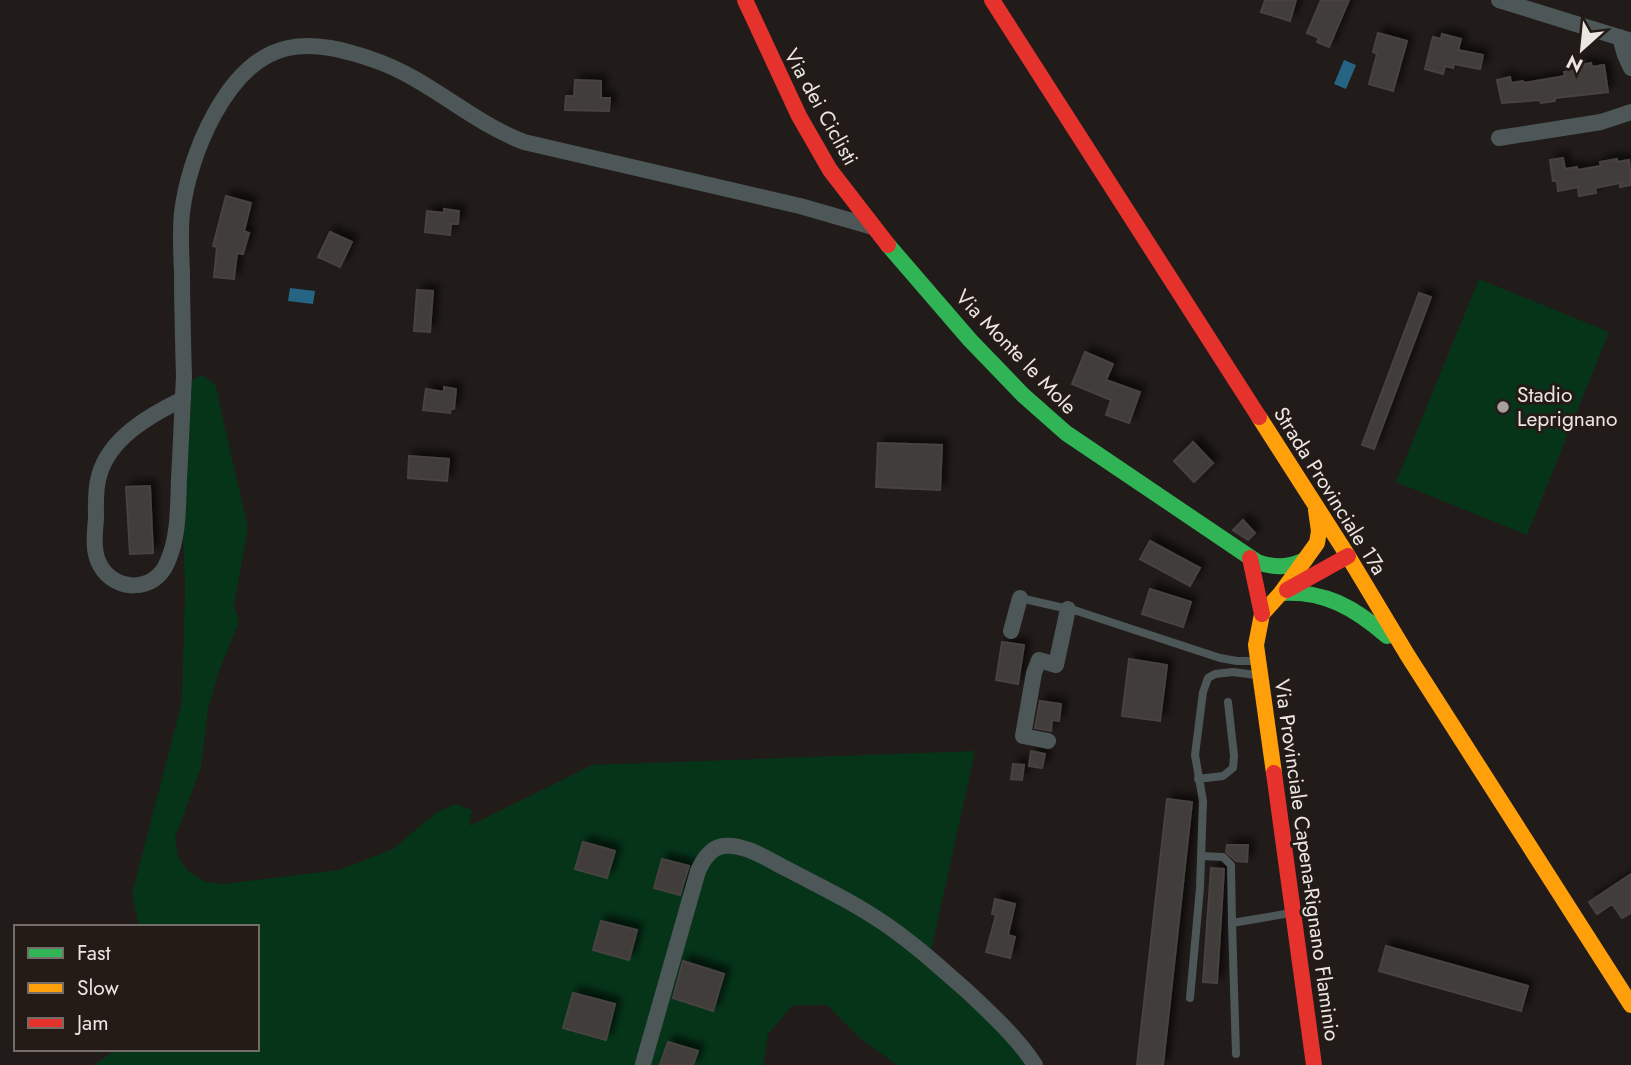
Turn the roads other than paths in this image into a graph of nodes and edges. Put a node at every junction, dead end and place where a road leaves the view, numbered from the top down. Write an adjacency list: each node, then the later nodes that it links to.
1 (745, 0): 8 (street, Via dei Ciclisti)
2 (992, 0): 10 (street, Strada Provinciale 17a)
3 (1499, 0): 4 (street)
4 (1626, 39): 5 (street)
5 (1631, 68)
6 (1631, 112): 7 (street)
7 (1499, 138)
8 (873, 227): 9 (street); 12 (street, Via Monte le Mole)
9 (183, 399): 9 (street)
10 (1314, 504): 11 (street, Strada Provinciale 17a); 13 (street)
11 (1348, 556): 14 (street, Strada Provinciale 17a); 15 (street)
12 (1250, 558): 13 (street, Via Monte le Mole); 19 (street)
13 (1305, 560): 15 (street)
14 (1348, 578): 16 (street); 21 (street, Strada Provinciale 17a)
15 (1281, 593): 16 (street); 19 (street)
16 (1319, 594): 21 (street)
17 (1020, 598): 18 (lane, Via Provinciale Capena-Rignano Flaminio); 20 (street)
18 (1068, 609): 22 (lane, Via Provinciale Capena-Rignano Flaminio); 24 (street)
19 (1262, 614): 22 (street, Via Provinciale Capena-Rignano Flaminio)
20 (1011, 631)
21 (1408, 656): 30 (street, Strada Provinciale 17a)
22 (1258, 668): 25 (lane); 27 (street, Via Provinciale Capena-Rignano Flaminio)
23 (1228, 702): 25 (lane)
24 (1048, 741)
25 (1198, 779): 26 (lane)
26 (1201, 856): 28 (lane); 29 (lane)
27 (1294, 912): 28 (lane); 34 (street, Via Provinciale Capena-Rignano Flaminio)
28 (1233, 923): 31 (lane)
29 (1190, 998)
30 (1631, 1005)
31 (1236, 1054)
32 (643, 1065): 33 (street)
33 (1035, 1065)
34 (1314, 1065)

